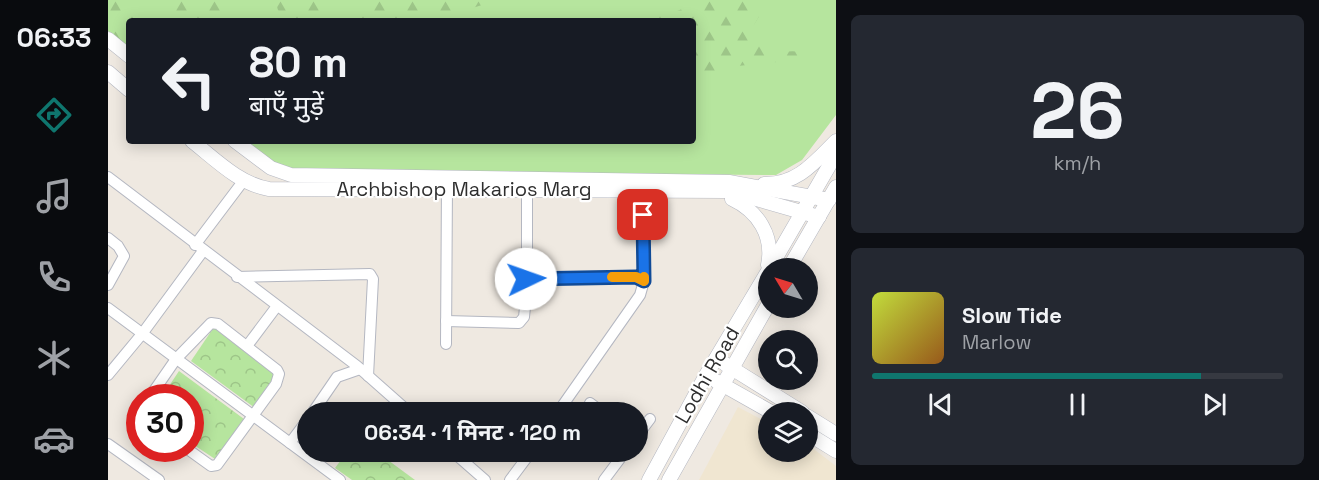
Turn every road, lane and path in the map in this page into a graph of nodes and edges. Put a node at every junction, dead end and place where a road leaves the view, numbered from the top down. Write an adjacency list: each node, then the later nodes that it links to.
1 (108, 39): 2 (street)
2 (126, 54)
3 (108, 72): 4 (street)
4 (126, 87)
5 (836, 141): 11 (street)
6 (196, 144): 10 (street, Archbishop Makarios Marg)
7 (239, 144): 12 (street, Archbishop Makarios Marg)
8 (836, 154): 17 (street, Lodhi Road)
9 (108, 177): 22 (street)
10 (244, 180): 12 (street, Archbishop Makarios Marg); 22 (street)
11 (729, 182): 12 (street, Archbishop Makarios Marg); 17 (street, Archbishop Makarios Marg)
12 (447, 183): 14 (street, Archbishop Makarios Marg); 34 (street)
13 (836, 187): 18 (street)
14 (527, 190): 15 (street, Archbishop Makarios Marg); 27 (street)
15 (643, 190): 16 (street, Archbishop Makarios Marg); 28 (street)
16 (717, 191): 19 (street, Archbishop Makarios Marg); 23 (street)
17 (812, 197): 18 (street, Archbishop Makarios Marg); 19 (street, Lodhi Road)
18 (829, 200): 20 (street)
19 (803, 212): 20 (street, Archbishop Makarios Marg); 24 (street, Lodhi Road)
20 (819, 217): 25 (street)
21 (108, 238): 29 (street)
22 (199, 248): 26 (street); 35 (street)
23 (770, 258)
24 (776, 258)
25 (795, 258)
26 (237, 277): 31 (street); 41 (street)
27 (526, 279): 28 (street); 34 (street)
28 (644, 281): 48 (street)
29 (108, 285)
30 (758, 289): 38 (street, Lodhi Road)
31 (277, 306): 37 (street); 41 (street)
32 (108, 308): 35 (street)
33 (761, 318): 40 (street, Lodhi Road)
34 (446, 321): 36 (street)
35 (142, 334): 39 (street); 42 (street)
36 (446, 344)
37 (247, 346): 39 (street); 51 (street)
38 (716, 358): 40 (street); 43 (street, Lodhi Road)
39 (176, 359): 44 (street); 51 (street)
40 (732, 368): 45 (street, Lodhi Road); 49 (street)
41 (364, 373): 46 (street); 47 (street)
42 (108, 375)
43 (706, 375): 45 (street); 71 (street, Lodhi Road)
44 (159, 384)
45 (723, 384): 50 (street); 72 (street, Lodhi Road)
46 (319, 402)
47 (397, 402)
48 (565, 402)
49 (785, 402)
50 (758, 404)
51 (253, 416): 58 (street); 61 (street)
52 (650, 419): 53 (street)
53 (648, 422)
54 (818, 423): 56 (street)
55 (297, 434): 58 (street)
56 (836, 434)
57 (818, 440): 60 (street)
58 (290, 443): 65 (street)
59 (108, 444): 66 (street)
60 (836, 451)
61 (204, 461)
62 (464, 462): 68 (street)
63 (524, 462): 69 (street)
64 (618, 462): 70 (street)
65 (327, 476): 67 (street)
66 (159, 480)
67 (340, 480)
68 (485, 480)
69 (510, 480)
70 (604, 480)
71 (649, 480)
72 (669, 480)

